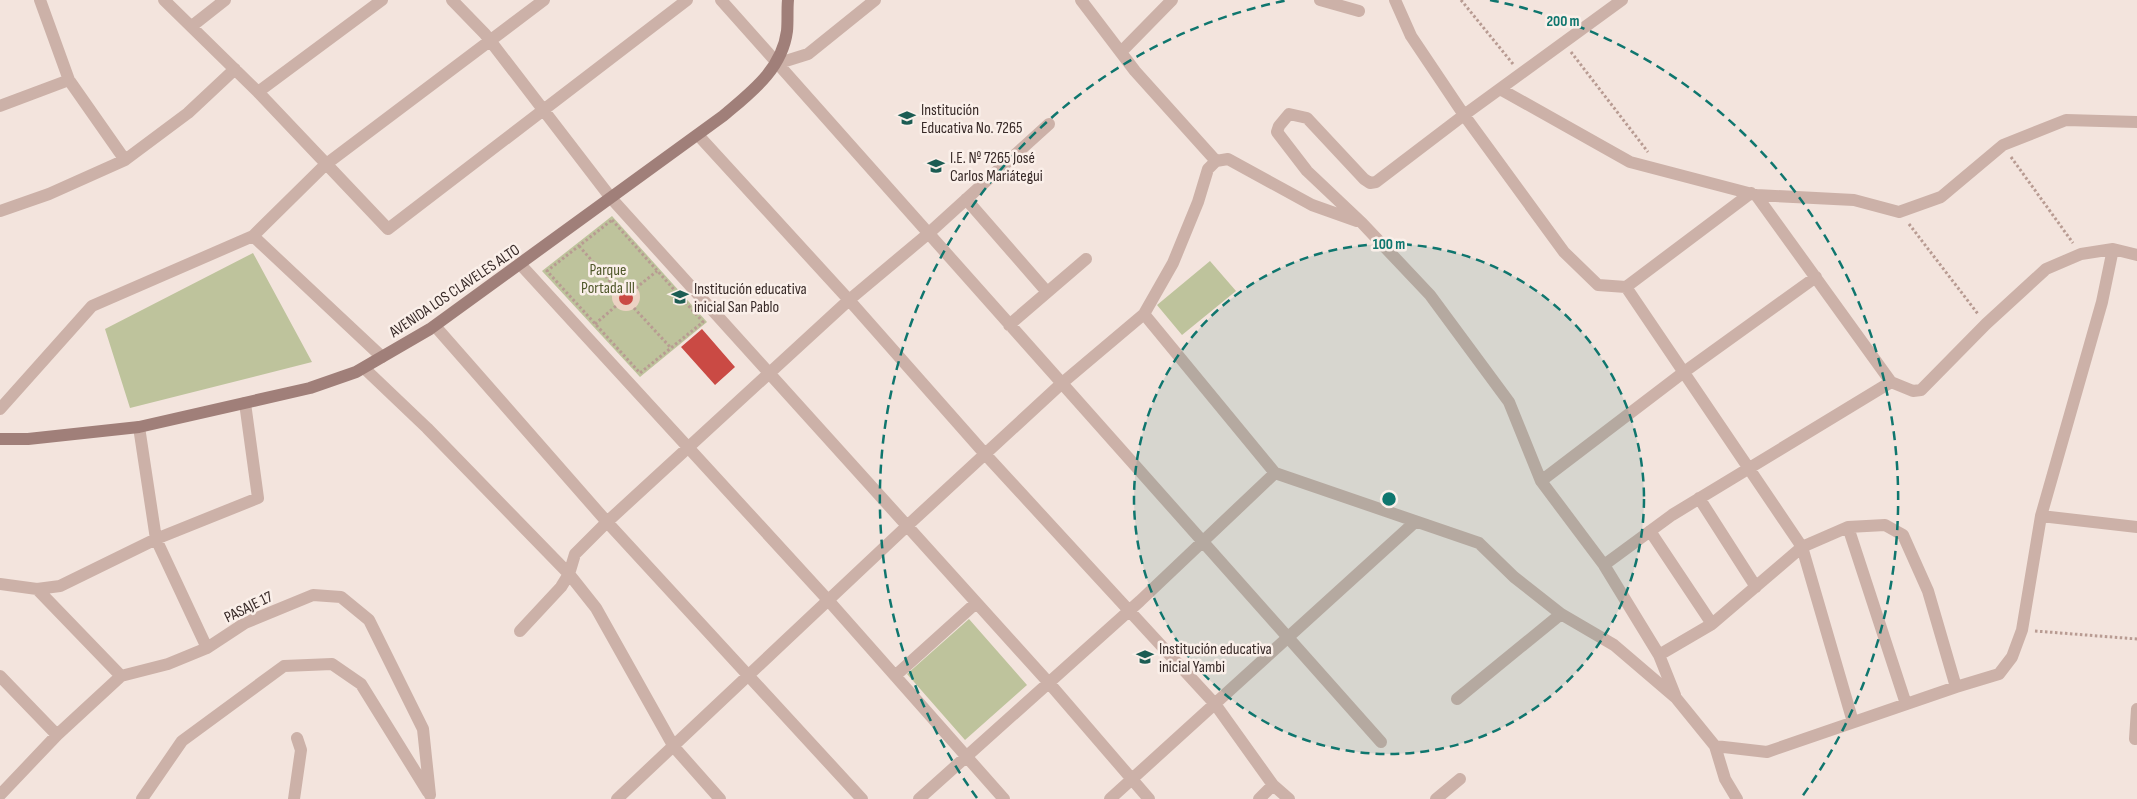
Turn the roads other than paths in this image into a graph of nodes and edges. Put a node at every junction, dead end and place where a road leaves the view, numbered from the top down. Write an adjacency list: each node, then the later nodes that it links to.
1 (40, 0): 22 (street)
2 (164, 0): 17 (street)
3 (225, 0): 17 (street)
4 (382, 0): 24 (street)
5 (452, 0): 18 (street)
6 (544, 0): 18 (street)
7 (687, 0): 26 (street)
8 (721, 0): 20 (street)
9 (788, 0): 20 (street, AVENIDA LOS CLAVELES ALTO)
10 (875, 0): 20 (street)
11 (1081, 0): 19 (street)
12 (1172, 0): 19 (street)
13 (1320, 0): 16 (street)
14 (1395, 0): 27 (street)
15 (1622, 0): 23 (street)
16 (1359, 11)
17 (192, 26): 21 (street)
18 (490, 40): 26 (street); 33 (street)
19 (1121, 52): 32 (street)
20 (776, 64): 30 (street, AVENIDA LOS CLAVELES ALTO); 39 (street)
21 (235, 69): 24 (street); 31 (street)
22 (69, 80): 25 (street); 31 (street)
23 (1500, 89): 27 (street); 34 (street)
24 (258, 92): 33 (street)
25 (0, 106)
26 (543, 109): 33 (street); 35 (street)
27 (1464, 115): 38 (street); 46 (street)
28 (2137, 122): 34 (street)
29 (1049, 124): 36 (street)
30 (698, 135): 35 (street, AVENIDA LOS CLAVELES ALTO); 48 (street)
31 (125, 160): 37 (street)
32 (1216, 161): 38 (street); 49 (street)
33 (325, 165): 40 (street)
34 (1754, 194): 45 (street); 46 (street)
35 (611, 198): 44 (street, AVENIDA LOS CLAVELES ALTO); 55 (street)
36 (966, 198): 39 (street); 47 (street)
37 (0, 211)
38 (1362, 223): 66 (street)
39 (929, 233): 48 (street); 50 (street)
40 (253, 236): 52 (street); 59 (street)
41 (2113, 249): 42 (street); 56 (street); 68 (street)
42 (2137, 255)
43 (1086, 259): 47 (street)
44 (520, 264): 51 (street, AVENIDA LOS CLAVELES ALTO); 62 (street)
45 (1816, 277): 54 (street); 56 (street)
46 (1626, 287): 54 (street)
47 (1047, 292): 50 (street)
48 (849, 300): 55 (street); 63 (street)
49 (1144, 314): 57 (street); 65 (street)
50 (1009, 325): 57 (street)
51 (435, 326): 52 (street, AVENIDA LOS CLAVELES ALTO); 69 (street)
52 (382, 357): 53 (street, AVENIDA LOS CLAVELES ALTO)
53 (364, 368): 58 (street, AVENIDA LOS CLAVELES ALTO); 79 (street)
54 (1684, 372): 64 (street); 66 (street)
55 (770, 373): 62 (street); 71 (street)
56 (1891, 382): 64 (street)
57 (1061, 384): 63 (street); 76 (street)
58 (246, 403): 60 (street, AVENIDA LOS CLAVELES ALTO); 75 (street)
59 (0, 409)
60 (139, 427): 61 (street, AVENIDA LOS CLAVELES ALTO); 75 (street)
61 (0, 439)
62 (689, 448): 69 (street); 83 (street)
63 (985, 454): 71 (street); 85 (street)
64 (1750, 468): 67 (street); 77 (street)
65 (1275, 473): 70 (street); 76 (street)
66 (1541, 481): 78 (street)
67 (1699, 498): 74 (street); 81 (street)
68 (2042, 516): 73 (street); 97 (street)
69 (607, 522): 79 (street); 94 (street)
70 (1416, 522): 86 (street); 89 (street)
71 (906, 526): 83 (street); 84 (street)
72 (1848, 527): 77 (street); 97 (street); 101 (street)
73 (2137, 527)
74 (1650, 531): 78 (street); 87 (street)
75 (156, 539): 82 (street); 90 (street)
76 (1203, 542): 85 (street); 89 (street)
77 (1802, 547): 81 (street); 103 (street)
78 (1604, 565): 91 (street)
79 (569, 574): 88 (street); 109 (street)
80 (0, 584): 82 (street)
81 (1756, 588): 87 (street)
82 (37, 589): 93 (street)
83 (828, 600): 94 (street); 95 (street)
84 (976, 603): 95 (street); 96 (street)
85 (1129, 611): 96 (street); 100 (street)
86 (1560, 614): 98 (street); 99 (street)
87 (1712, 624): 91 (street)
88 (520, 631)
89 (1289, 637): 100 (street); 107 (street)
90 (207, 648): 93 (street, PASAJE 17); 115 (street, PASAJE 17)
91 (1660, 655): 98 (street)
92 (0, 676): 104 (street)
93 (121, 676): 104 (street, PASAJE 17)
94 (748, 676): 109 (street); 120 (street)
95 (895, 676): 110 (street)
96 (1048, 683): 110 (street); 112 (street)
97 (1956, 687): 101 (street)
98 (1676, 698): 108 (street)
99 (1457, 699)
100 (1215, 704): 112 (street); 113 (street)
101 (1906, 704): 103 (street)
102 (2137, 709): 106 (street)
103 (1853, 722): 108 (street)
104 (57, 735): 114 (street, PASAJE 17)
105 (298, 738): 117 (street)
106 (2135, 739)
107 (1381, 742)
108 (1716, 746): 128 (street)
109 (674, 747): 118 (street); 119 (street)
110 (968, 756): 121 (street); 122 (street)
111 (1460, 779): 127 (street)
112 (1132, 780): 123 (street); 124 (street)
113 (1273, 785): 125 (street); 126 (street)
114 (0, 795)
115 (431, 797): 116 (street)
116 (142, 799)
117 (294, 799)
118 (617, 799)
119 (720, 799)
120 (862, 799)
121 (919, 799)
122 (1004, 799)
123 (1110, 799)
124 (1149, 799)
125 (1259, 799)
126 (1289, 799)
127 (1436, 799)
128 (1737, 799)

